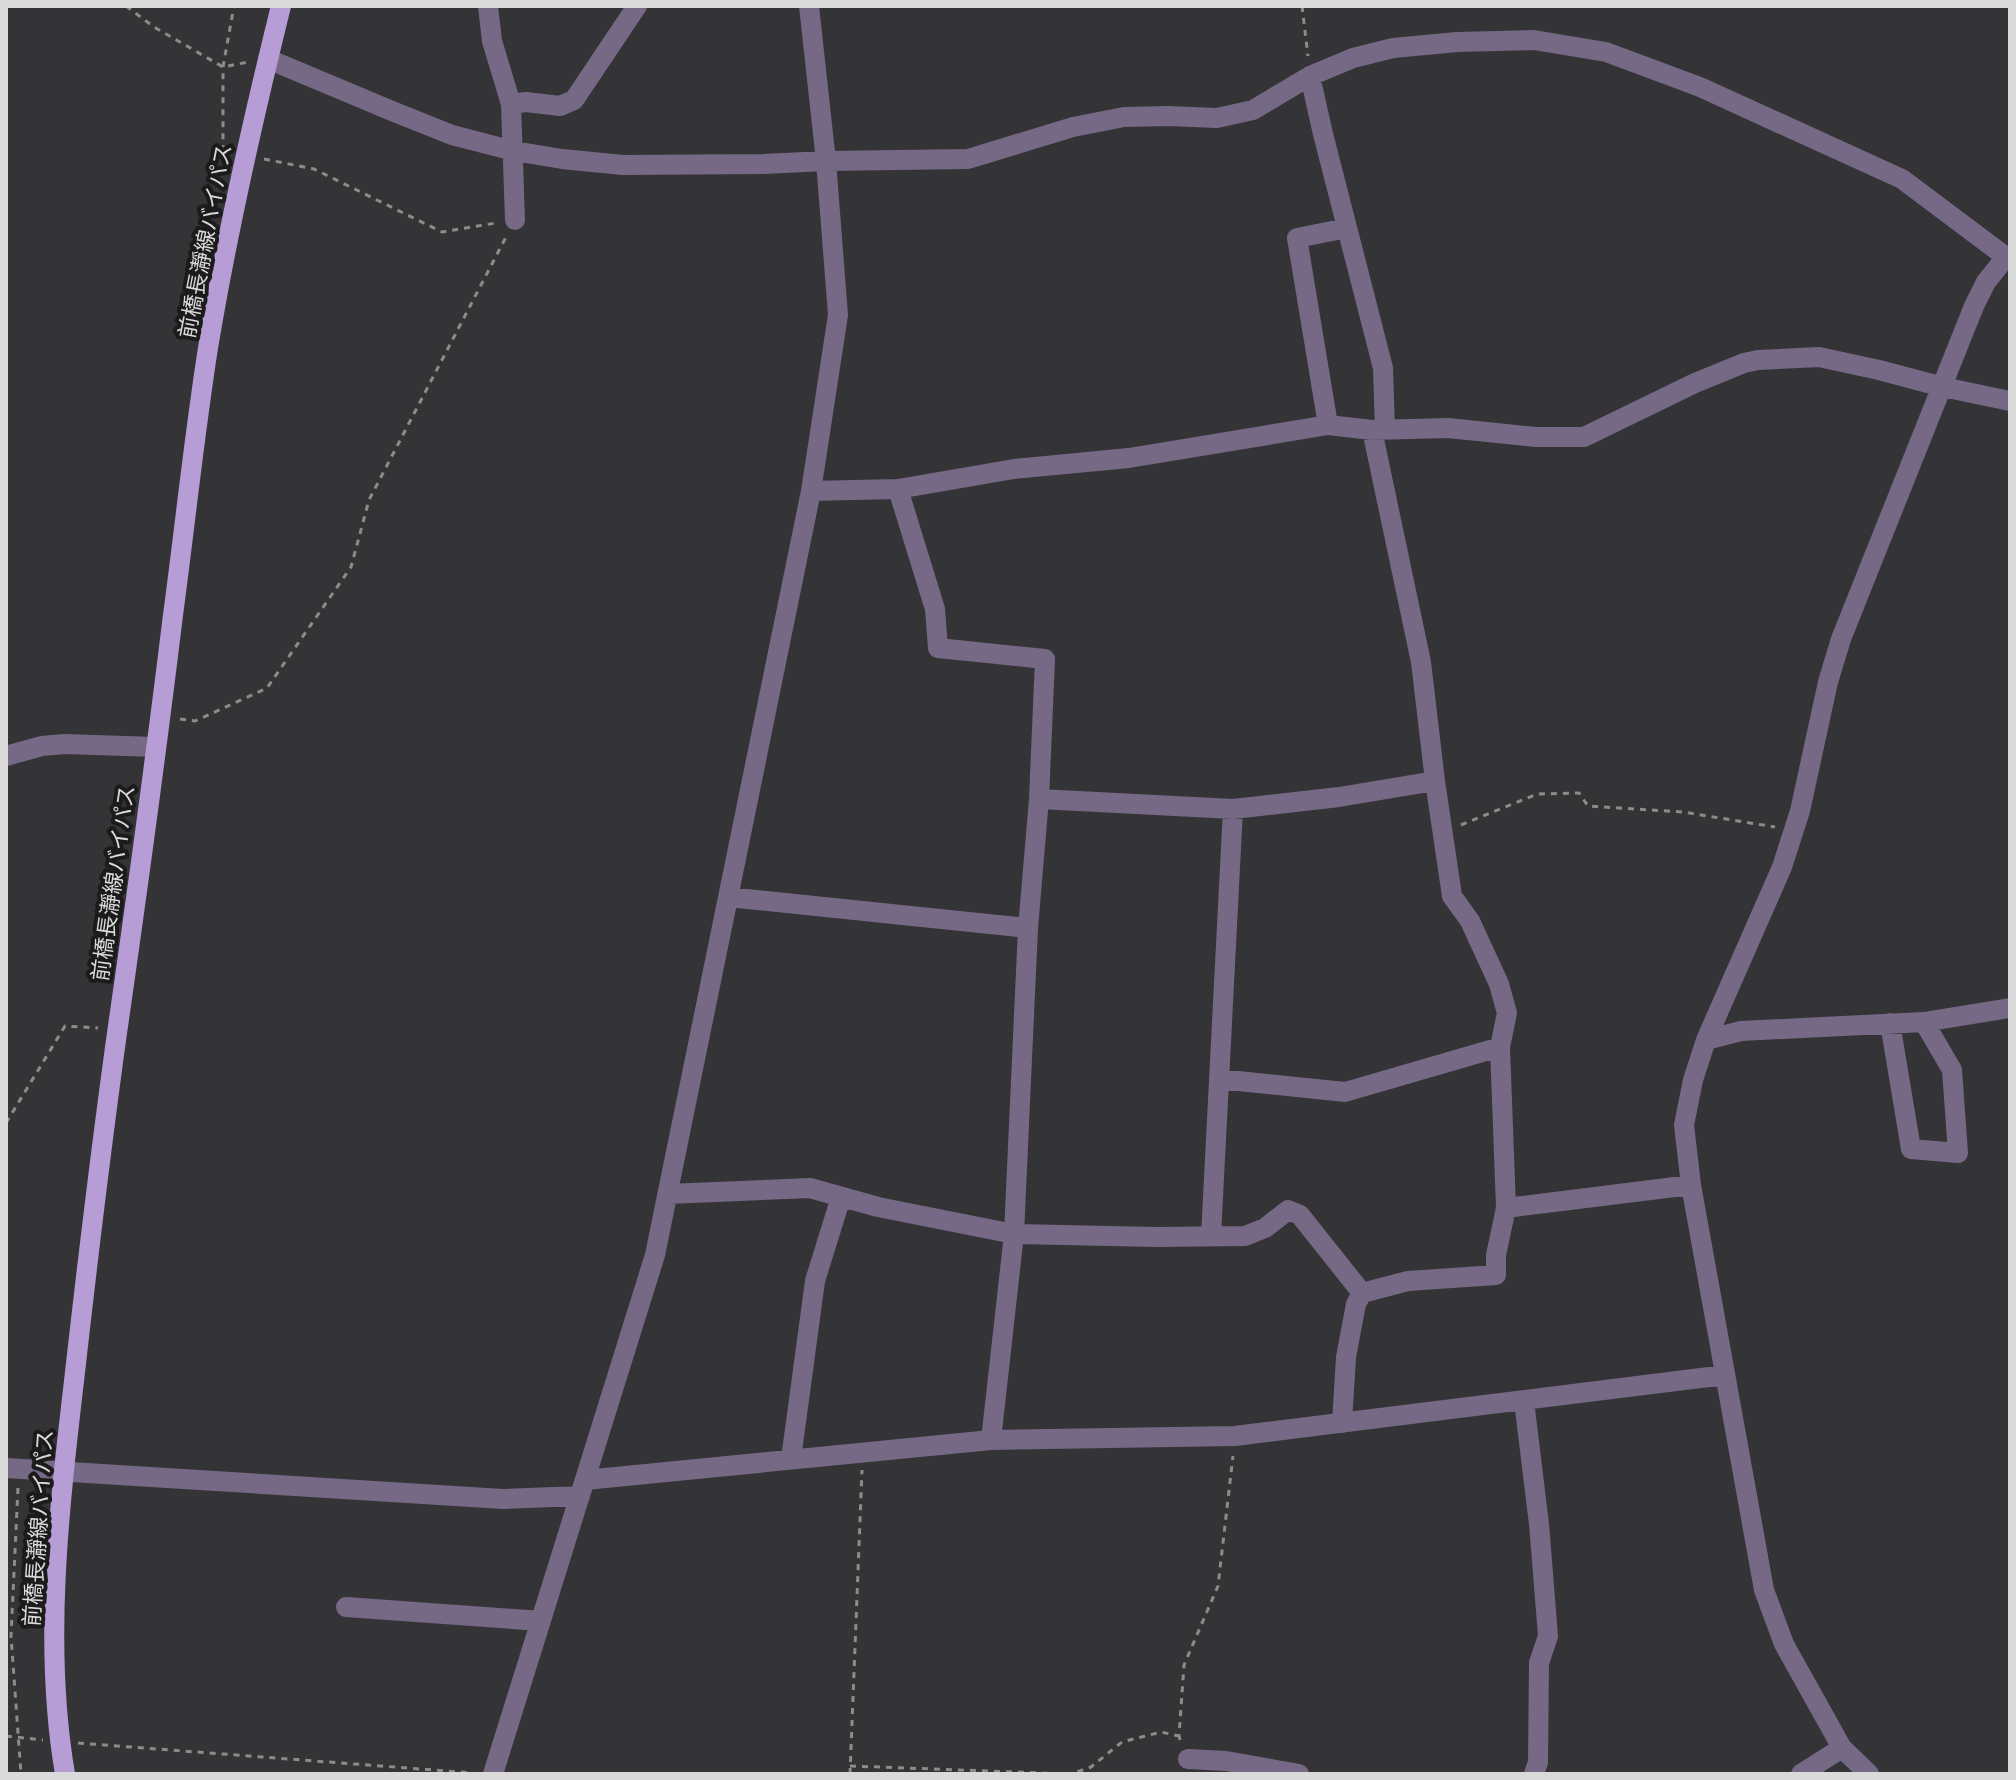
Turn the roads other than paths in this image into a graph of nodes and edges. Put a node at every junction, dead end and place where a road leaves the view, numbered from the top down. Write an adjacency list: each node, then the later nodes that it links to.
1 (281, 6): 5 (main road, 前橋長瀞線バイパス)
2 (488, 6): 7 (street)
3 (637, 6): 7 (street)
4 (809, 6): 9 (street)
5 (268, 59): 8 (street); 19 (main road, 前橋長瀞線バイパス)
6 (1310, 76): 9 (street); 11 (street); 12 (street)
7 (511, 104): 8 (street)
8 (514, 151): 9 (street); 10 (street)
9 (826, 161): 18 (street)
10 (515, 220)
11 (1347, 228): 15 (street); 16 (street)
12 (2008, 256): 13 (street)
13 (1943, 387): 14 (street); 16 (street); 29 (street)
14 (2010, 401)
15 (1328, 425): 16 (street); 17 (street)
16 (1378, 430): 21 (street)
17 (898, 489): 18 (street); 22 (street)
18 (811, 491): 24 (street)
19 (156, 747): 20 (street); 45 (main road, 前橋長瀞線バイパス)
20 (6, 756)
21 (1435, 781): 23 (street); 30 (street)
22 (1039, 799): 23 (street); 25 (street)
23 (1233, 809): 31 (street)
24 (728, 897): 25 (street); 33 (street)
25 (1028, 928): 36 (street)
26 (2010, 1008): 27 (street)
27 (1924, 1022): 28 (street); 28 (street)
28 (1890, 1023): 29 (street)
29 (1706, 1040): 32 (street)
30 (1500, 1047): 31 (street); 35 (street)
31 (1219, 1079): 37 (street)
32 (1691, 1185): 35 (street); 39 (street)
33 (667, 1194): 34 (street); 46 (street)
34 (841, 1197): 36 (street); 43 (street)
35 (1506, 1208): 38 (street)
36 (1014, 1234): 37 (street); 42 (street)
37 (1211, 1236): 38 (street)
38 (1362, 1293): 41 (street)
39 (1725, 1375): 40 (street); 49 (street)
40 (1524, 1401): 41 (street); 54 (street)
41 (1342, 1423): 42 (street)
42 (991, 1440): 43 (street)
43 (791, 1459): 46 (street)
44 (12, 1468): 45 (street)
45 (63, 1472): 46 (street); 51 (main road, 前橋長瀞線バイパス)
46 (582, 1488): 48 (street)
47 (346, 1607): 48 (street)
48 (541, 1621): 52 (street)
49 (1842, 1748): 55 (street); 56 (street)
50 (1188, 1759): 53 (street)
51 (65, 1774)
52 (493, 1774)
53 (1299, 1774)
54 (1534, 1774)
55 (1801, 1774)
56 (1869, 1774)

